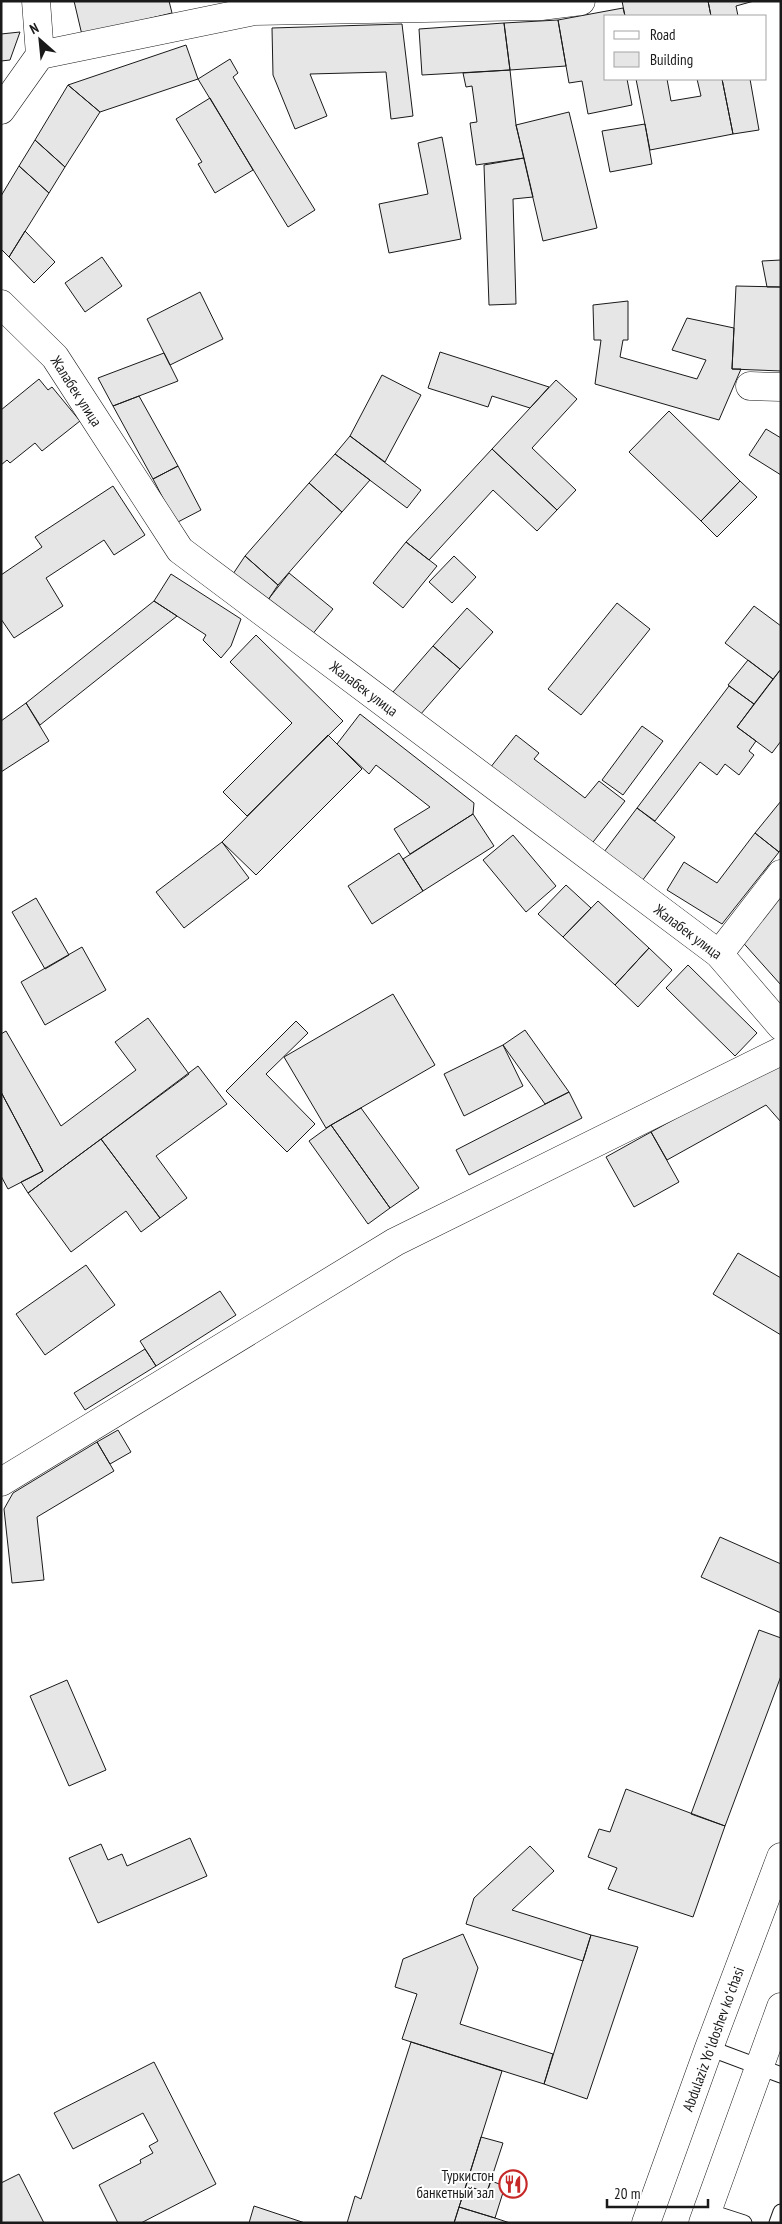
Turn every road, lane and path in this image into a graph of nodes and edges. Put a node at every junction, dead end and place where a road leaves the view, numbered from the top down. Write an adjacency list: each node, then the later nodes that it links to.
1 (36, 1): 4 (street)
2 (581, 1): 3 (street)
3 (540, 4): 4 (street)
4 (40, 55): 5 (street)
5 (1, 110)
6 (1, 304): 10 (street, Жалабек улица)
7 (750, 386): 8 (street)
8 (781, 387)
9 (781, 874): 10 (street)
10 (718, 954): 11 (street, Жалабек улица)
11 (781, 1026)
12 (781, 1051): 13 (street)
13 (1, 1482)
14 (781, 1857): 16 (street, Abdulaziz Yoʻldoshev koʻchasi)
15 (781, 2007): 17 (street)
16 (708, 2048): 17 (lane); 20 (street, Abdulaziz Yoʻldoshev koʻchasi)
17 (770, 2070): 19 (street)
18 (781, 2212): 22 (lane)
19 (705, 2217): 21 (lane)
20 (646, 2223)
21 (744, 2223)
22 (777, 2223)

